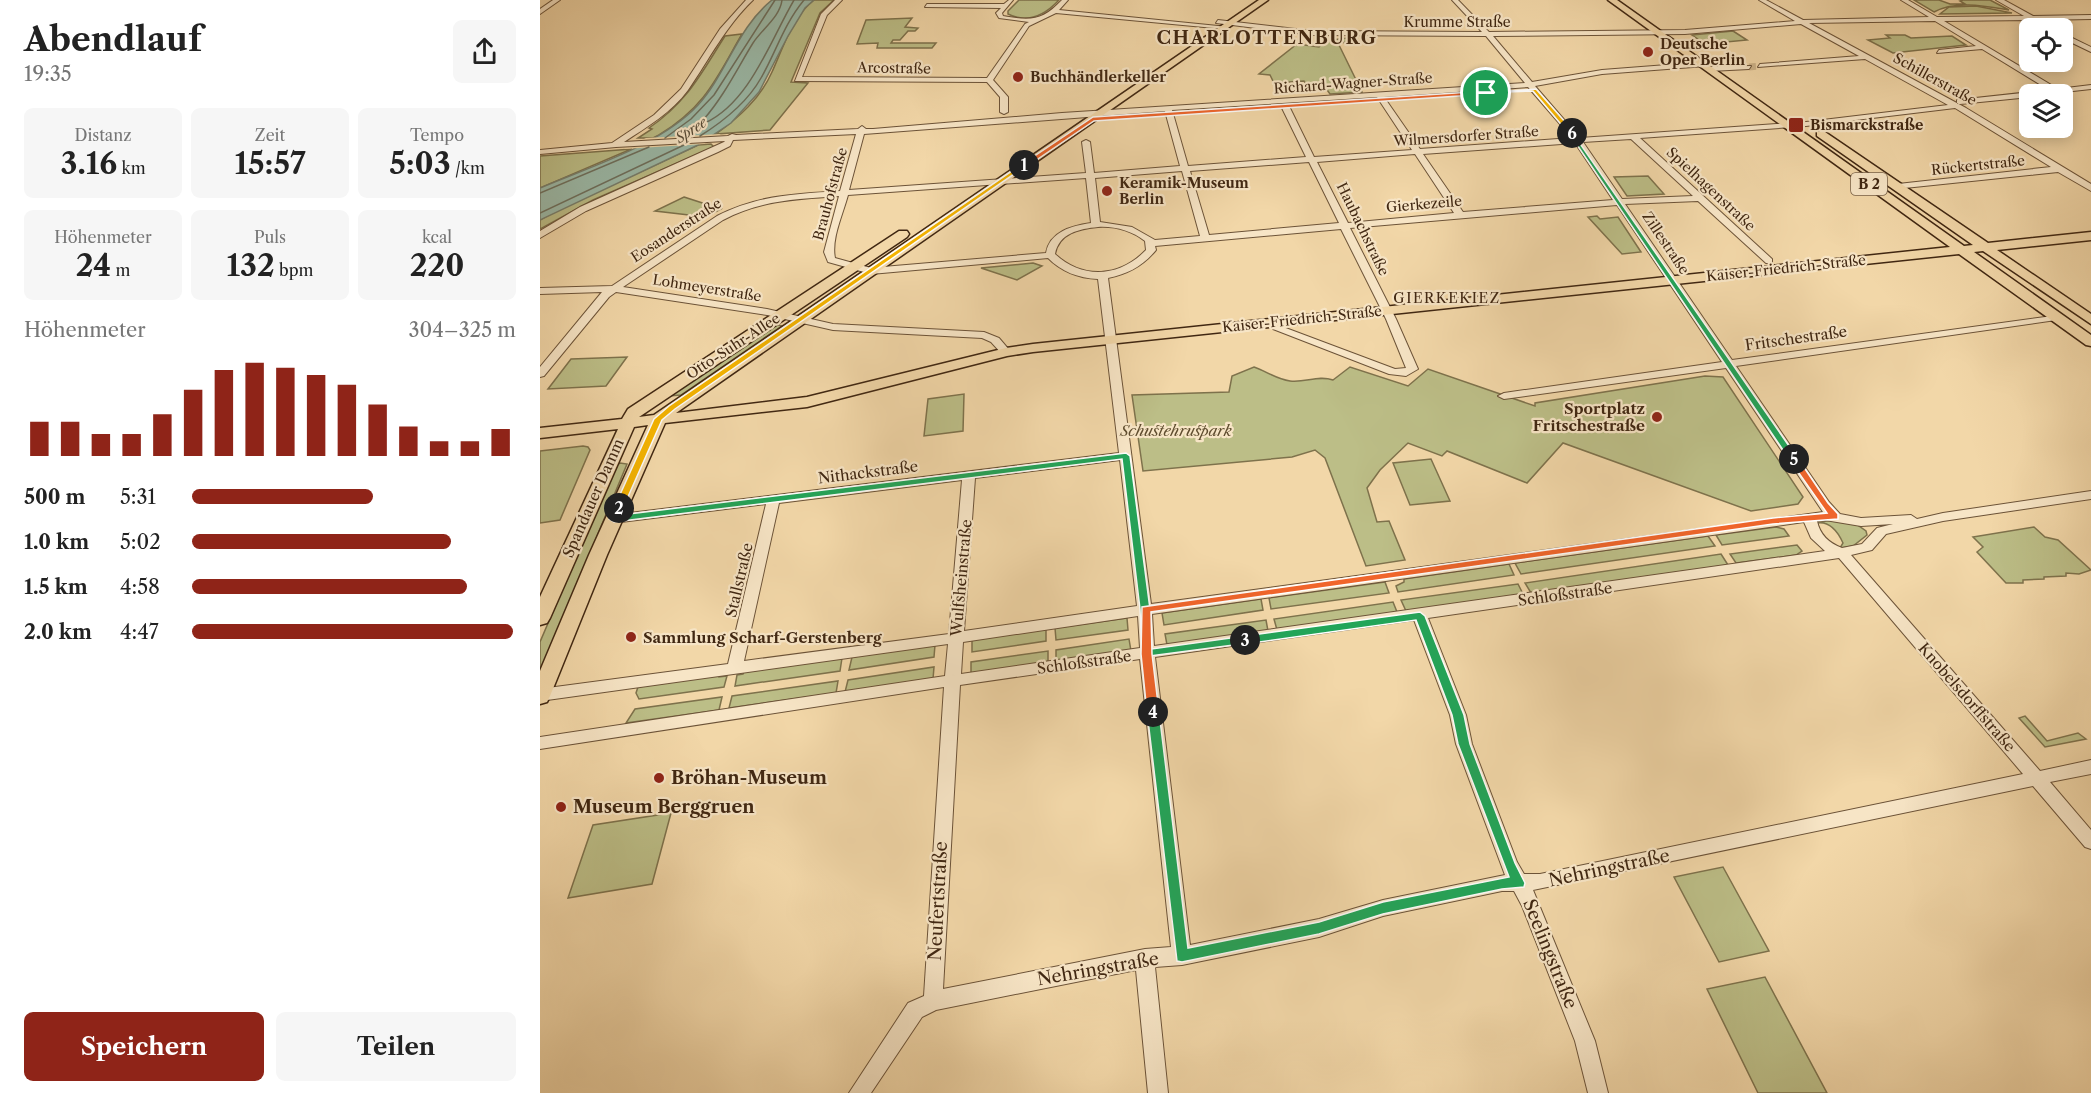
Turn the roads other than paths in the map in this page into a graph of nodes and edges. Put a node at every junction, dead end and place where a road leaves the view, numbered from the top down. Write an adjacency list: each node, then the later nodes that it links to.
1 (557, 0): 17 (street)
2 (750, 0): 64 (street)
3 (839, 0): 37 (street, Arcostraße)
4 (1012, 0): 15 (street)
5 (1065, 0): 16 (street)
6 (1251, 0): 24 (main road, Otto-Suhr-Allee)
7 (1264, 0): 24 (main road, Otto-Suhr-Allee)
8 (1455, 0): 27 (street, Zillestraße)
9 (1612, 0): 25 (main road, B 2)
10 (1627, 0): 26 (main road)
11 (1762, 0): 23 (street, Schillerstraße)
12 (1904, 0): 21 (street)
13 (1999, 0): 20 (street)
14 (927, 6): 15 (street)
15 (1006, 6): 22 (street)
16 (1055, 11): 22 (street); 24 (street, Krumme Straße)
17 (540, 12)
18 (2091, 17): 20 (street, Krumme Straße)
19 (2019, 18): 21 (street, Krumme Straße)
20 (2031, 18)
21 (1937, 20): 23 (street, Krumme Straße); 29 (street)
22 (1027, 22): 37 (street)
23 (1803, 22): 26 (street, Krumme Straße); 32 (street, Schillerstraße)
24 (1222, 24): 27 (street, Krumme Straße); 53 (main road, Otto-Suhr-Allee); 56 (main road, Otto-Suhr-Allee)
25 (1657, 32): 26 (street, Krumme Straße); 27 (street, Krumme Straße); 35 (main road, B 2)
26 (1674, 32): 33 (main road)
27 (1487, 34): 39 (street, Zillestraße)
28 (2073, 40): 30 (street)
29 (1984, 47): 31 (street); 38 (street)
30 (2091, 50)
31 (1940, 52)
32 (1866, 57): 34 (street); 47 (street, Schillerstraße)
33 (1722, 66): 35 (street, Richard-Wagner-Straße); 36 (street, Richard-Wagner-Straße); 49 (main road)
34 (1760, 66)
35 (1705, 67): 39 (street, Richard-Wagner-Straße); 55 (main road, B 2)
36 (1749, 67)
37 (989, 80): 54 (street)
38 (2043, 84)
39 (1532, 87): 44 (street, Richard-Wagner-Straße); 61 (street, Zillestraße)
40 (2087, 88): 41 (street)
41 (2091, 92): 42 (street)
42 (2073, 94)
43 (2019, 96): 45 (street)
44 (1380, 98): 48 (street, Richard-Wagner-Straße); 52 (street, Richard-Wagner-Straße); 67 (street)
45 (1977, 100): 47 (street); 50 (street)
46 (2019, 102): 50 (street)
47 (1958, 104): 57 (street); 70 (street, Schillerstraße)
48 (1285, 106): 52 (street, Richard-Wagner-Straße); 68 (street, Haubachstraße)
49 (1779, 106)
50 (1988, 106): 51 (street)
51 (1969, 108)
52 (1168, 112): 53 (street, Richard-Wagner-Straße); 69 (street)
53 (1097, 116): 56 (street, Richard-Wagner-Straße); 72 (main road, Otto-Suhr-Allee)
54 (1004, 117): 56 (street, Richard-Wagner-Straße); 58 (street, Richard-Wagner-Straße)
55 (1789, 119): 57 (main road, B 2); 59 (street, Wilmersdorfer Straße); 88 (main road, B 2)
56 (1069, 120)
57 (1806, 124): 74 (main road, B 2)
58 (862, 130): 60 (street, Richard-Wagner-Straße); 76 (street, Brauhofstraße)
59 (1634, 137): 61 (street, Wilmersdorfer Straße); 77 (street, Spielhagenstraße)
60 (725, 138): 64 (street); 83 (street)
61 (1578, 141): 67 (street, Wilmersdorfer Straße); 78 (street, Zillestraße)
62 (1037, 142): 73 (main road, Otto-Suhr-Allee)
63 (1086, 142): 71 (street)
64 (614, 145): 65 (street); 66 (street)
65 (540, 146)
66 (540, 152)
67 (1418, 153): 68 (street, Wilmersdorfer Straße); 79 (street)
68 (1312, 160): 69 (street, Wilmersdorfer Straße); 81 (street, Haubachstraße)
69 (1184, 169): 71 (street, Wilmersdorfer Straße); 85 (street)
70 (2060, 169): 74 (street, Rückertstraße); 75 (street, Schillerstraße)
71 (1089, 176): 72 (street, Wilmersdorfer Straße); 80 (street)
72 (999, 183): 73 (street, Wilmersdorfer Straße); 92 (main road, Otto-Suhr-Allee)
73 (977, 184): 76 (street, Eosanderstraße); 91 (main road, Otto-Suhr-Allee)
74 (1898, 187): 87 (main road, B 2)
75 (2091, 188)
76 (844, 193): 91 (street, Brauhofstraße); 95 (street, Eosanderstraße)
77 (1699, 198): 78 (street, Gierkezeile); 90 (street, Spielhagenstraße)
78 (1619, 201): 79 (street, Gierkezeile); 94 (street, Zillestraße)
79 (1460, 215): 81 (street, Gierkezeile)
80 (1096, 225): 86 (street); 89 (street)
81 (1343, 226): 85 (street, Gierkezeile); 97 (street, Haubachstraße)
82 (2091, 229): 87 (main road, Kaiser-Friedrich-Straße)
83 (540, 235)
84 (2091, 236): 87 (main road, Kaiser-Friedrich-Straße)
85 (1205, 238): 86 (street, Gierkezeile)
86 (1152, 243): 93 (street)
87 (1981, 244): 88 (main road, Kaiser-Friedrich-Straße); 101 (main road, B 2)
88 (1957, 246): 90 (main road, Kaiser-Friedrich-Straße); 94 (main road, Kaiser-Friedrich-Straße); 99 (main road, B 2)
89 (1050, 255): 92 (street); 93 (street)
90 (1769, 261): 94 (main road, Kaiser-Friedrich-Straße)
91 (853, 267): 92 (street, Brauhofstraße); 98 (main road, Otto-Suhr-Allee)
92 (871, 271): 100 (main road, Otto-Suhr-Allee)
93 (1103, 276): 103 (street)
94 (1671, 276): 97 (main road, Kaiser-Friedrich-Straße); 106 (street, Zillestraße)
95 (614, 289): 96 (street, Lohmeyerstraße); 98 (street, Lohmeyerstraße); 107 (street, Eosanderstraße)
96 (540, 291)
97 (1384, 307): 102 (main road, Kaiser-Friedrich-Straße); 102 (street, Haubachstraße); 103 (main road, Kaiser-Friedrich-Straße)
98 (781, 316): 100 (street, Lohmeyerstraße); 110 (main road, Otto-Suhr-Allee)
99 (2056, 317): 104 (main road, B 2); 106 (street, Fritschestraße)
100 (800, 320): 105 (street, Lohmeyerstraße); 109 (main road, Otto-Suhr-Allee)
101 (2091, 320)
102 (1276, 322): 103 (main road, Kaiser-Friedrich-Straße)
103 (1110, 335): 105 (main road, Kaiser-Friedrich-Straße); 114 (street)
104 (2091, 342)
105 (1003, 349): 109 (main road, Kaiser-Friedrich-Straße); 111 (main road, Kaiser-Friedrich-Straße)
106 (1729, 363): 108 (street, Fritschestraße); 118 (street, Zillestraße)
107 (540, 374)
108 (1504, 396)
109 (672, 408): 110 (main road, Kaiser-Friedrich-Straße); 111 (main road, Otto-Suhr-Allee)
110 (630, 418): 111 (main road, Kaiser-Friedrich-Straße); 112 (main road); 113 (main road); 126 (main road, Spandauer Damm)
111 (658, 419): 121 (main road, Spandauer Damm)
112 (540, 422)
113 (540, 433)
114 (1126, 456): 115 (street, Nithackstraße); 125 (street)
115 (969, 476): 117 (street, Nithackstraße); 128 (street, Wulfsheinstraße)
116 (2091, 495): 120 (street, Schloßstraße)
117 (773, 501): 121 (street, Nithackstraße); 130 (street, Stallstraße)
118 (1835, 516): 119 (street, Schloßstraße); 122 (street, Schloßstraße)
119 (1810, 517): 124 (street); 125 (street, Schloßstraße)
120 (1943, 518): 122 (street, Schloßstraße); 123 (street, Schloßstraße)
121 (614, 519): 132 (main road, Spandauer Damm)
122 (1861, 522): 123 (street)
123 (1875, 536): 124 (street, Schloßstraße)
124 (1842, 553): 127 (street, Schloßstraße); 135 (street, Knobelsdorffstraße)
125 (1145, 609): 128 (street, Schloßstraße); 129 (street)
126 (540, 618)
127 (1422, 621): 129 (street, Schloßstraße); 137 (street, Seelingstraße)
128 (955, 638): 130 (street, Schloßstraße); 131 (street, Wulfsheinstraße)
129 (1146, 654): 131 (street, Schloßstraße); 138 (street)
130 (735, 668): 132 (street, Schloßstraße)
131 (952, 689): 133 (street, Schloßstraße); 140 (street, Neufertstraße)
132 (540, 695)
133 (540, 743)
134 (2091, 767): 135 (street, Nehringstraße)
135 (2038, 778): 136 (street, Knobelsdorffstraße); 137 (street, Nehringstraße)
136 (2091, 842)
137 (1519, 883): 138 (street, Nehringstraße); 143 (street, Seelingstraße)
138 (1182, 956): 139 (street, Nehringstraße)
139 (1145, 958): 140 (street, Nehringstraße); 142 (street)
140 (933, 1002): 141 (street)
141 (859, 1093)
142 (1158, 1093)
143 (1598, 1093)

